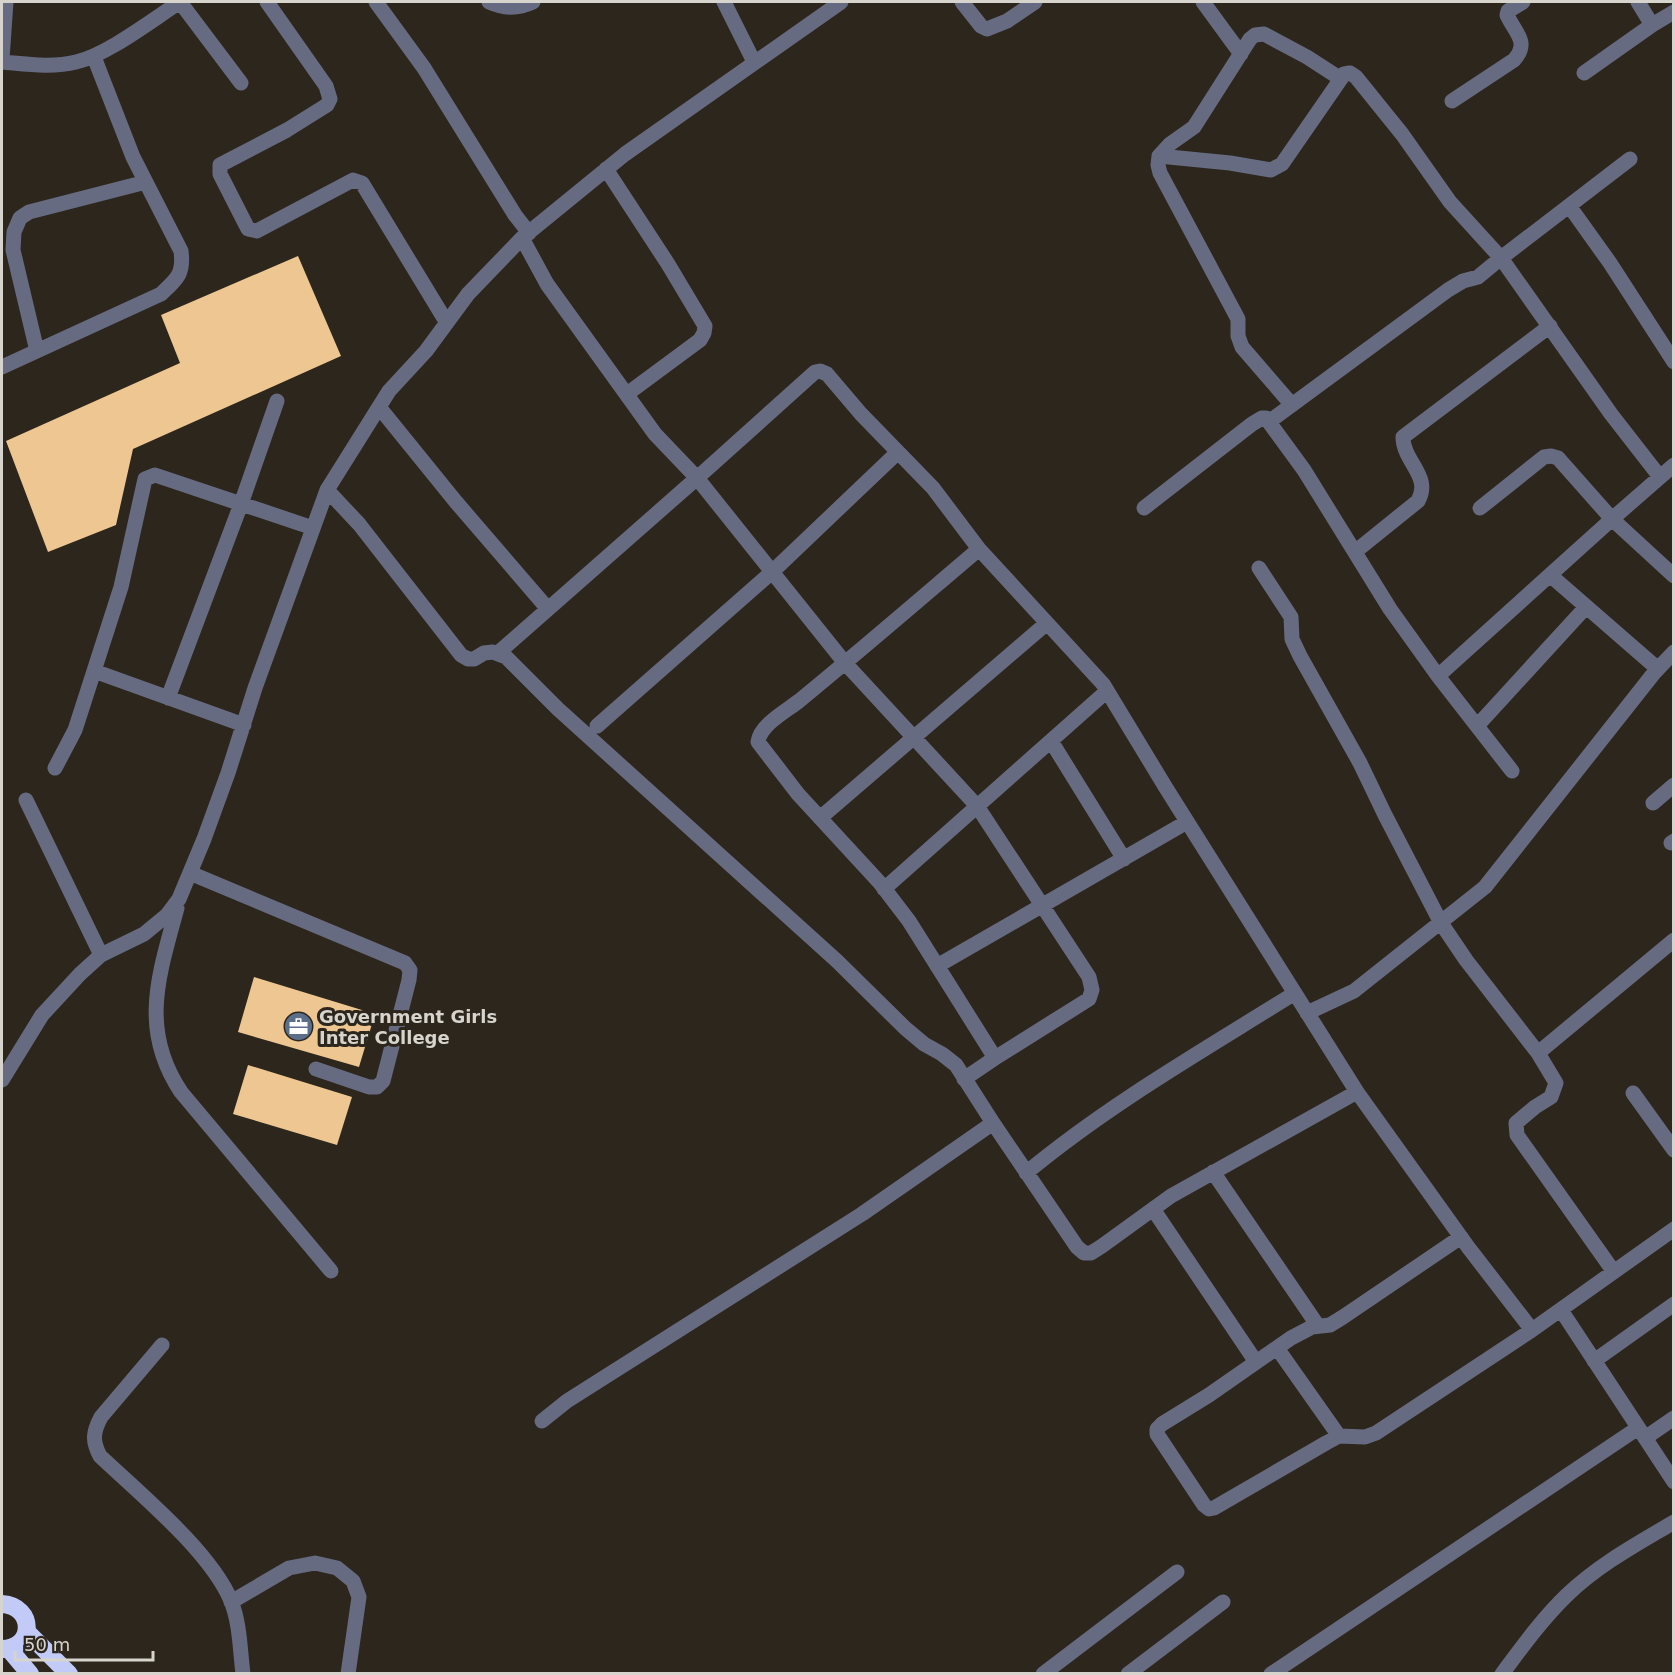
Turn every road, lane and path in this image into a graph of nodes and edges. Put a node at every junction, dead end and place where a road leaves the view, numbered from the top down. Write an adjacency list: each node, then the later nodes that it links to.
1 (6, 2): 18 (street)
2 (180, 2): 17 (street); 22 (street)
3 (267, 2): 31 (street)
4 (376, 2): 29 (street)
5 (489, 2): 6 (street)
6 (533, 2)
7 (724, 2): 19 (street)
8 (841, 2): 19 (street)
9 (962, 2): 10 (street)
10 (1035, 2)
11 (1203, 2): 16 (street)
12 (1523, 2): 23 (street)
13 (1638, 2): 15 (street)
14 (1674, 12): 15 (street)
15 (1652, 25): 20 (street)
16 (1240, 54): 21 (street); 24 (street)
17 (94, 57): 18 (street); 27 (street)
18 (2, 61)
19 (754, 62): 26 (street)
20 (1584, 73)
21 (1341, 79): 24 (street); 30 (street)
22 (241, 83)
23 (1452, 101)
24 (1159, 156): 38 (street)
25 (1630, 159): 28 (street)
26 (606, 169): 29 (street); 36 (street)
27 (146, 182): 33 (street); 33 (street)
28 (1570, 207): 30 (street); 34 (street)
29 (525, 235): 31 (street); 36 (street)
30 (1501, 258): 32 (street); 38 (street)
31 (447, 323): 39 (street)
32 (1550, 326): 43 (street); 52 (street)
33 (38, 351): 35 (street)
34 (1674, 362)
35 (2, 367)
36 (627, 394): 44 (street)
37 (277, 401): 46 (street)
38 (1292, 405): 40 (street)
39 (379, 407): 45 (street); 58 (street)
40 (1270, 421): 47 (street); 52 (street)
41 (898, 452): 44 (street); 51 (street); 54 (street)
42 (1674, 465): 43 (street)
43 (1660, 477): 49 (street)
44 (697, 478): 54 (street); 58 (street)
45 (327, 490): 50 (street); 61 (street)
46 (241, 504): 50 (street); 64 (street); 67 (street)
47 (1144, 508)
48 (1480, 508): 49 (street)
49 (1612, 519): 55 (street); 56 (street)
50 (313, 528): 68 (street)
51 (979, 549): 59 (street); 62 (street)
52 (1356, 551): 65 (street)
53 (1258, 568): 86 (street)
54 (772, 572): 62 (street); 69 (street)
55 (1550, 575): 57 (street); 65 (street)
56 (1674, 576)
57 (1586, 607): 63 (street); 70 (street)
58 (548, 609): 61 (street)
59 (1047, 623): 66 (street); 71 (street)
60 (1674, 652): 63 (street)
61 (498, 653): 96 (street)
62 (845, 663): 71 (street); 79 (street)
63 (1658, 669): 86 (street)
64 (94, 671): 67 (street); 73 (street)
65 (1438, 676): 70 (street)
66 (1107, 692): 72 (street); 80 (street)
67 (168, 699): 68 (street)
68 (243, 725): 82 (street)
69 (597, 726)
70 (1476, 726): 74 (street)
71 (914, 738): 78 (street); 79 (street)
72 (1051, 741): 78 (street); 81 (street)
73 (55, 768)
74 (1512, 771)
75 (1674, 785): 77 (street)
76 (26, 800): 88 (street)
77 (1653, 803)
78 (978, 806): 83 (street); 85 (street)
79 (820, 818): 83 (street)
80 (1187, 822): 81 (street); 90 (street)
81 (1124, 859): 85 (street)
82 (190, 873): 84 (street); 94 (street)
83 (884, 889): 89 (street)
84 (179, 899): 88 (street); 106 (street)
85 (1043, 906): 89 (street); 93 (street)
86 (1441, 923): 91 (street); 92 (street)
87 (1674, 940): 92 (street)
88 (101, 955): 95 (street)
89 (937, 966): 93 (street)
90 (1295, 993): 91 (street); 102 (street)
91 (1307, 1013): 97 (street)
92 (1538, 1053): 107 (street)
93 (995, 1058): 96 (street)
94 (316, 1069)
95 (2, 1080)
96 (964, 1080): 99 (street)
97 (1357, 1092): 101 (street); 105 (street)
98 (1633, 1093): 100 (street)
99 (993, 1123): 102 (street); 117 (street)
100 (1674, 1150)
101 (1213, 1172): 103 (street); 110 (street)
102 (1026, 1173): 103 (street)
103 (1153, 1209): 115 (street)
104 (1674, 1229): 107 (street)
105 (1461, 1237): 110 (street); 111 (street)
106 (331, 1271)
107 (1614, 1272): 109 (street)
108 (1674, 1304): 114 (street)
109 (1561, 1310): 111 (street); 114 (street)
110 (1318, 1326): 113 (street)
111 (1532, 1330): 119 (street)
112 (162, 1345): 123 (street)
113 (1277, 1348): 115 (street); 119 (street)
114 (1594, 1361): 118 (street)
115 (1256, 1362): 119 (street)
116 (1674, 1418): 118 (street)
117 (542, 1421)
118 (1641, 1433): 120 (street); 134 (street)
119 (1339, 1436)
120 (1674, 1482)
121 (1674, 1522): 135 (street)
122 (1177, 1572): 132 (street)
123 (231, 1602): 130 (street); 131 (street)
124 (1223, 1602): 133 (street)
125 (2, 1604): 126 (highway)
126 (27, 1632): 127 (highway); 129 (highway)
127 (5, 1649): 128 (highway)
128 (30, 1674)
129 (69, 1674)
130 (243, 1674)
131 (348, 1674)
132 (1043, 1674)
133 (1128, 1674)
134 (1271, 1674)
135 (1502, 1674)

